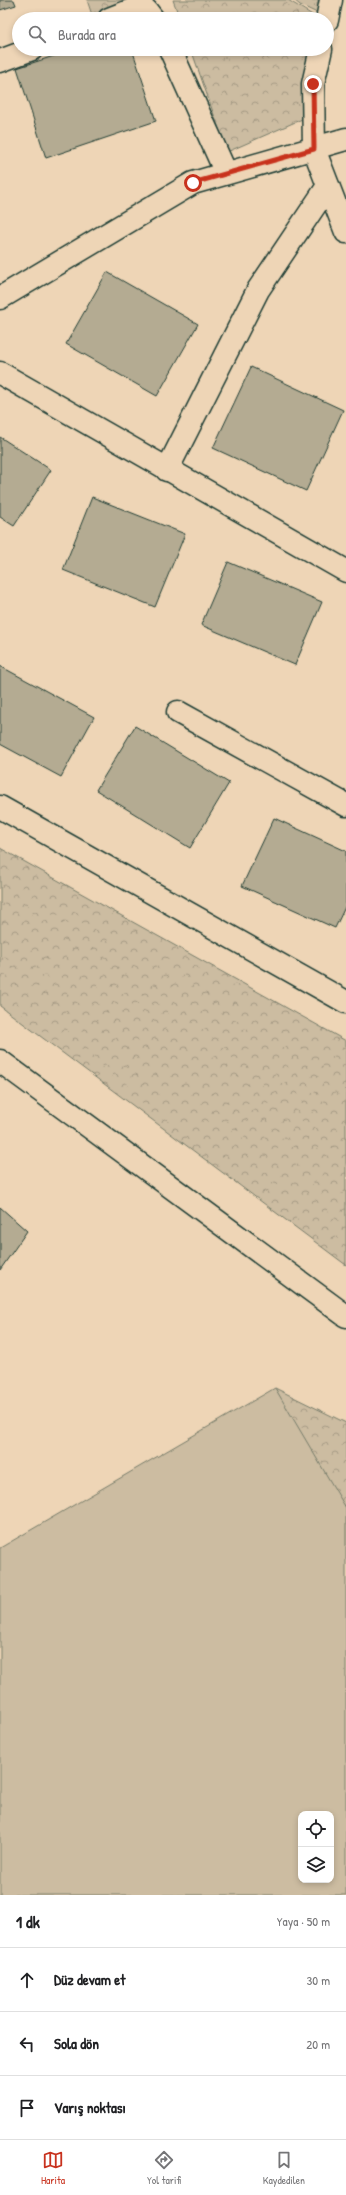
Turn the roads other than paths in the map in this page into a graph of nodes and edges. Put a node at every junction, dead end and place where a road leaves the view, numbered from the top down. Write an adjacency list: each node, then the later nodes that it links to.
1 (331, 0): 4 (street)
2 (127, 12): 3 (street)
3 (148, 12)
4 (329, 12)
5 (15, 56): 8 (street)
6 (173, 56): 11 (street)
7 (319, 56): 10 (street)
8 (0, 62)
9 (346, 139): 10 (street)
10 (314, 149): 11 (street); 12 (street)
11 (226, 174): 14 (street)
12 (328, 186): 13 (street); 16 (street)
13 (346, 232)
14 (0, 298)
15 (0, 373): 16 (street)
16 (167, 470): 17 (street)
17 (346, 571)
18 (178, 712): 19 (street)
19 (346, 805)
20 (0, 807): 21 (street)
21 (346, 1002)
22 (0, 1061): 23 (street)
23 (346, 1316)

